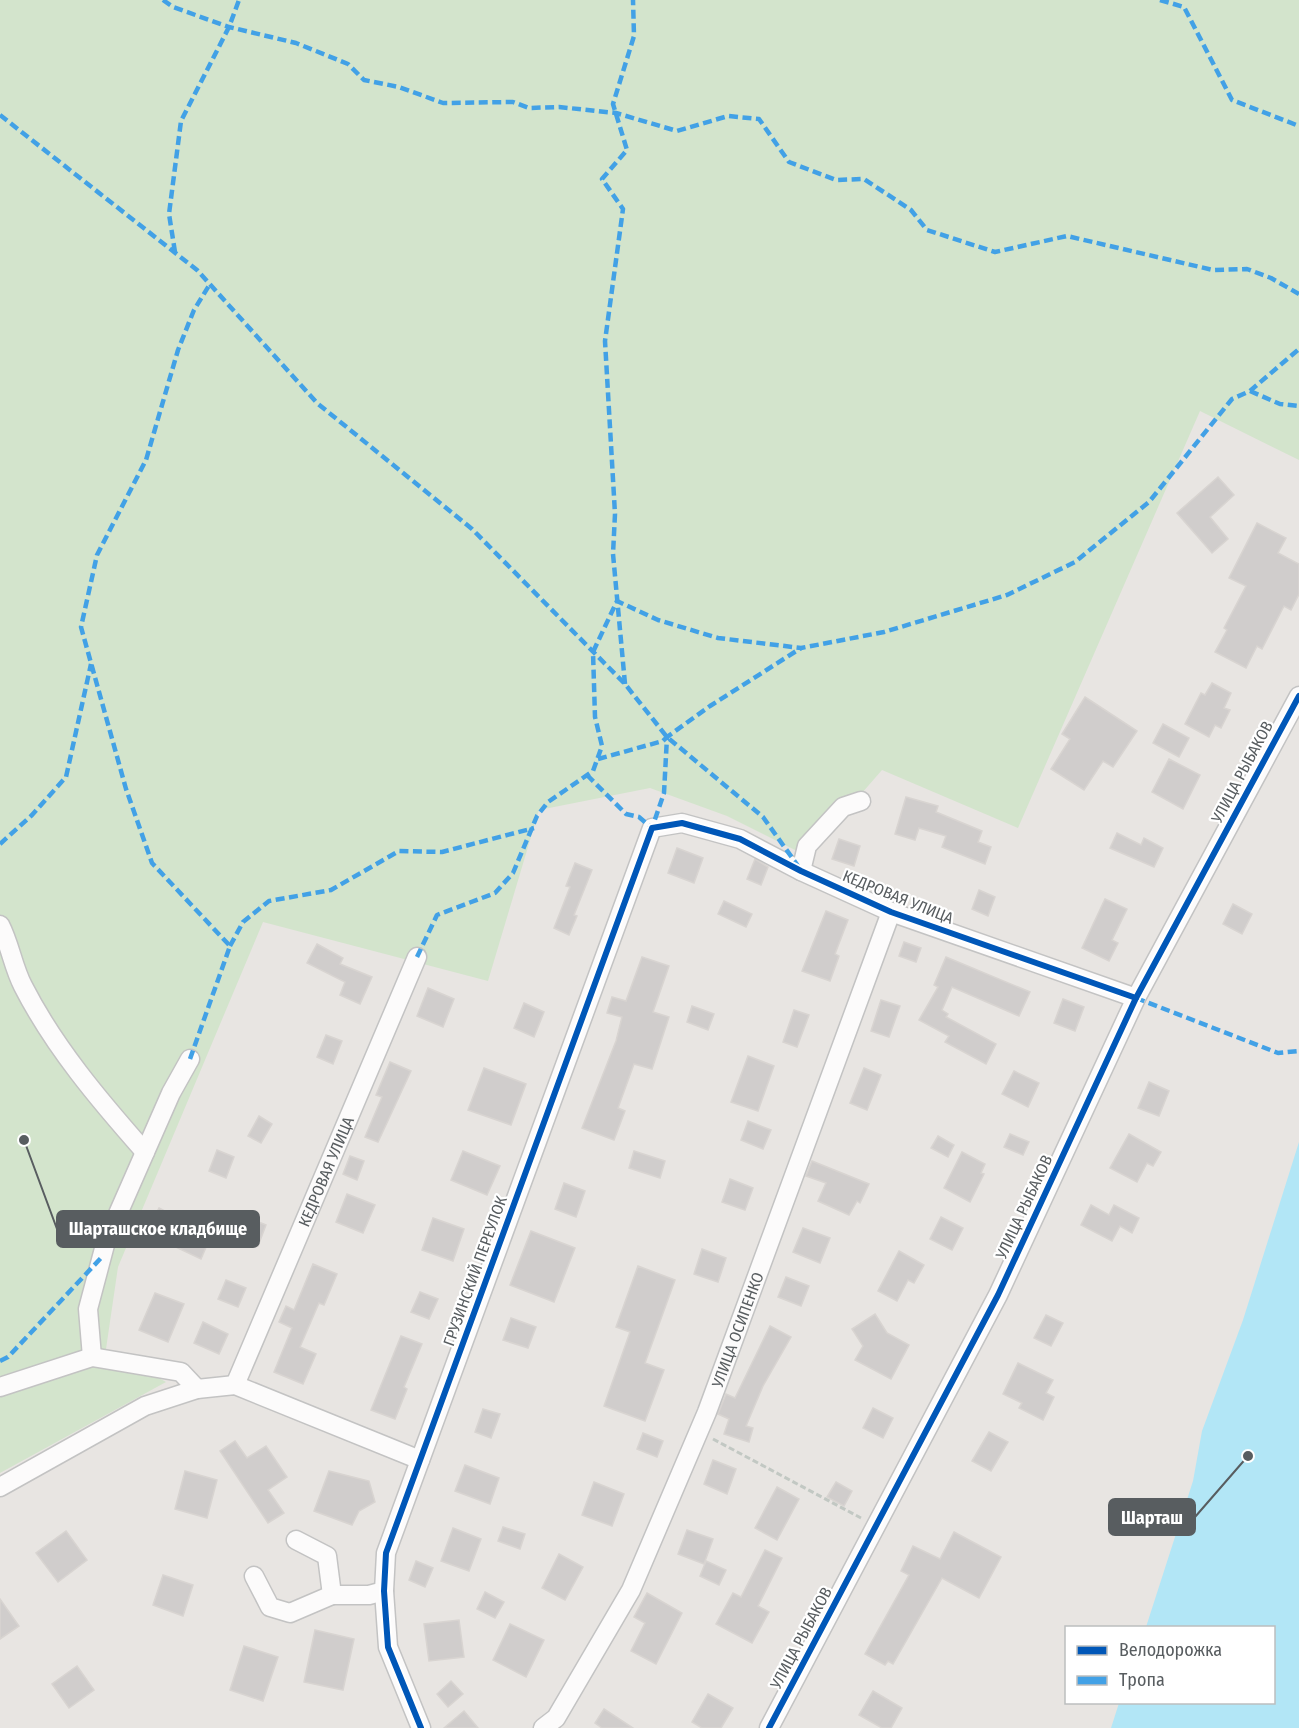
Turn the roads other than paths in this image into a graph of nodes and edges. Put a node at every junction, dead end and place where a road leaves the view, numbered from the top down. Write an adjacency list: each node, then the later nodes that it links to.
1 (1299, 696): 8 (street, УЛИЦА РЫБАКОВ)
2 (861, 801): 4 (street)
3 (652, 828): 4 (street, КЕДРОВАЯ УЛИЦА); 15 (street, ГРУЗИНСКИЙ ПЕРЕУЛОК)
4 (801, 871): 5 (street, КЕДРОВАЯ УЛИЦА)
5 (891, 912): 8 (street, КЕДРОВАЯ УЛИЦА); 22 (street, УЛИЦА ОСИПЕНКО)
6 (0, 926): 10 (street)
7 (417, 957): 12 (street, КЕДРОВАЯ УЛИЦА)
8 (1136, 998): 23 (street, УЛИЦА РЫБАКОВ)
9 (190, 1059): 10 (street)
10 (145, 1152): 11 (street)
11 (92, 1357): 13 (street); 14 (street)
12 (235, 1385): 14 (street); 15 (street)
13 (0, 1387)
14 (197, 1389): 16 (street)
15 (420, 1460): 19 (street, ГРУЗИНСКИЙ ПЕРЕУЛОК)
16 (0, 1486)
17 (296, 1540): 20 (street)
18 (254, 1576): 20 (street)
19 (384, 1591): 20 (street); 21 (street, ГРУЗИНСКИЙ ПЕРЕУЛОК)
20 (332, 1596)
21 (421, 1728)
22 (543, 1728)
23 (769, 1728)

